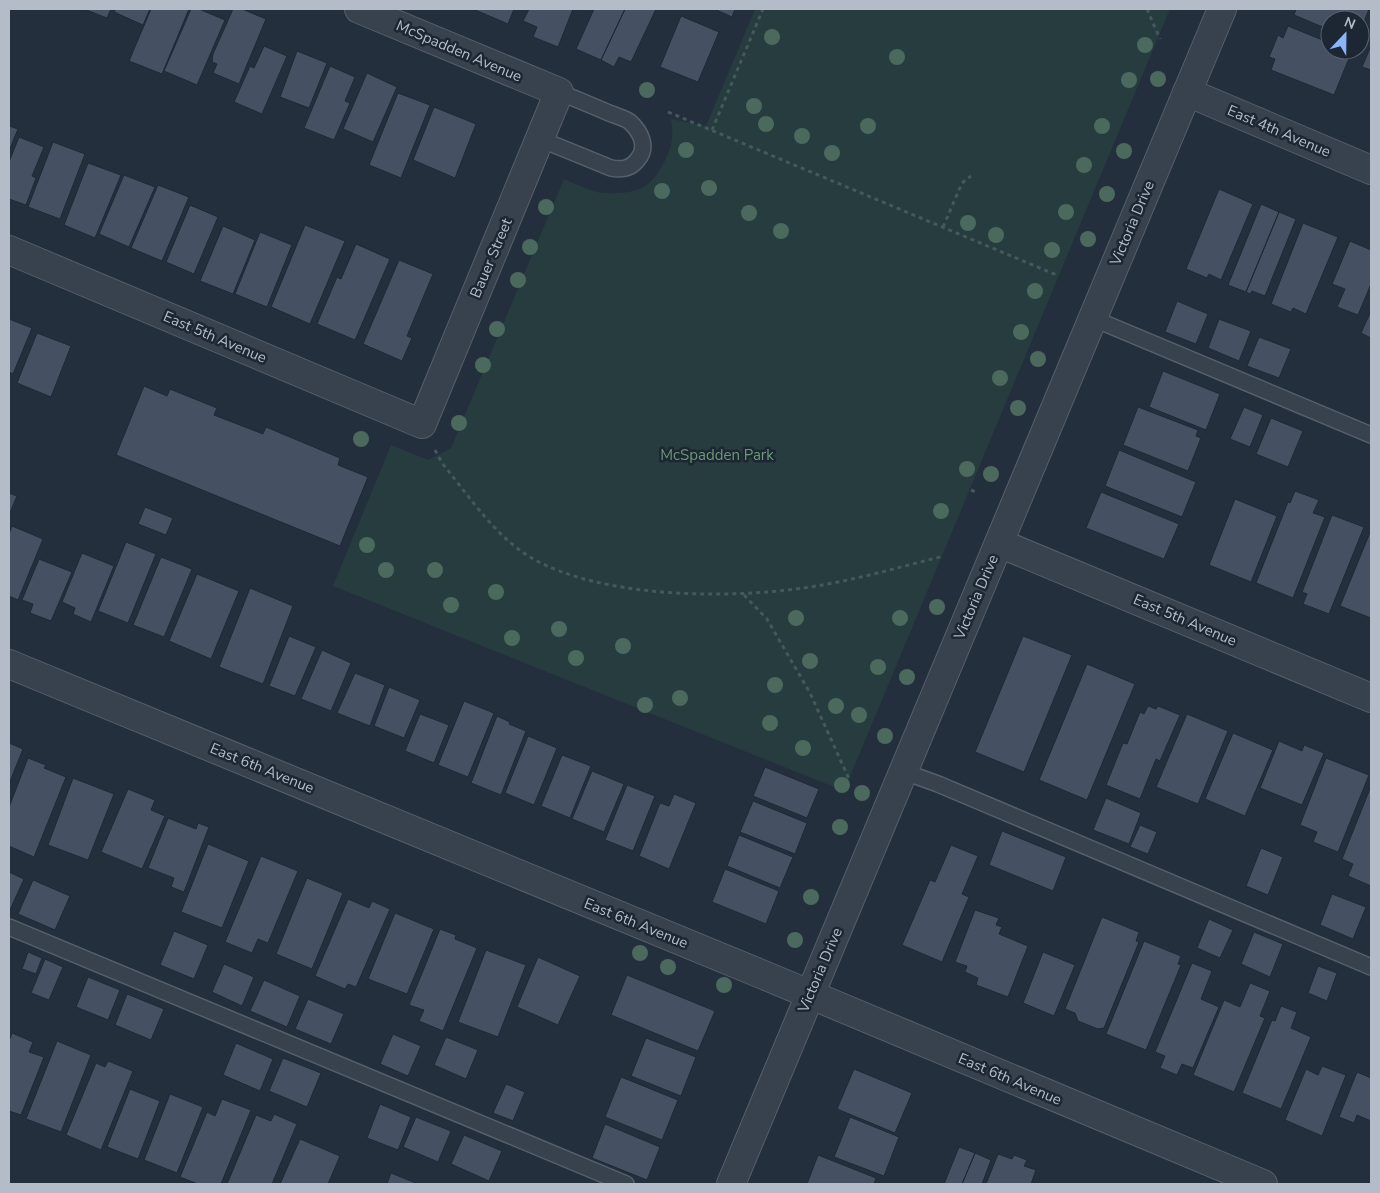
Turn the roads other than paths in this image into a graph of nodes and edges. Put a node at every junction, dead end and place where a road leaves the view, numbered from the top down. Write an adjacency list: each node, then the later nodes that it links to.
1 (359, 9): 3 (street, McSpadden Avenue)
2 (1222, 9): 4 (street, Victoria Drive)
3 (559, 92): 5 (street, Bauer Street); 5 (lane)
4 (1187, 92): 6 (street, East 4th Avenue); 8 (street, Victoria Drive)
5 (540, 139): 9 (street, Bauer Street)
6 (1371, 170)
7 (9, 250): 9 (street, East 5th Avenue)
8 (1092, 318): 10 (lane); 11 (street, Victoria Drive)
9 (422, 424)
10 (1371, 434)
11 (999, 543): 13 (street, East 5th Avenue); 14 (street, Victoria Drive)
12 (9, 664): 17 (street, East 6th Avenue)
13 (1371, 698)
14 (902, 771): 16 (lane); 17 (street, Victoria Drive)
15 (9, 927): 18 (lane)
16 (1371, 967)
17 (809, 995): 19 (street, Victoria Drive); 20 (street, East 6th Avenue)
18 (626, 1184)
19 (730, 1184)
20 (1263, 1184)

